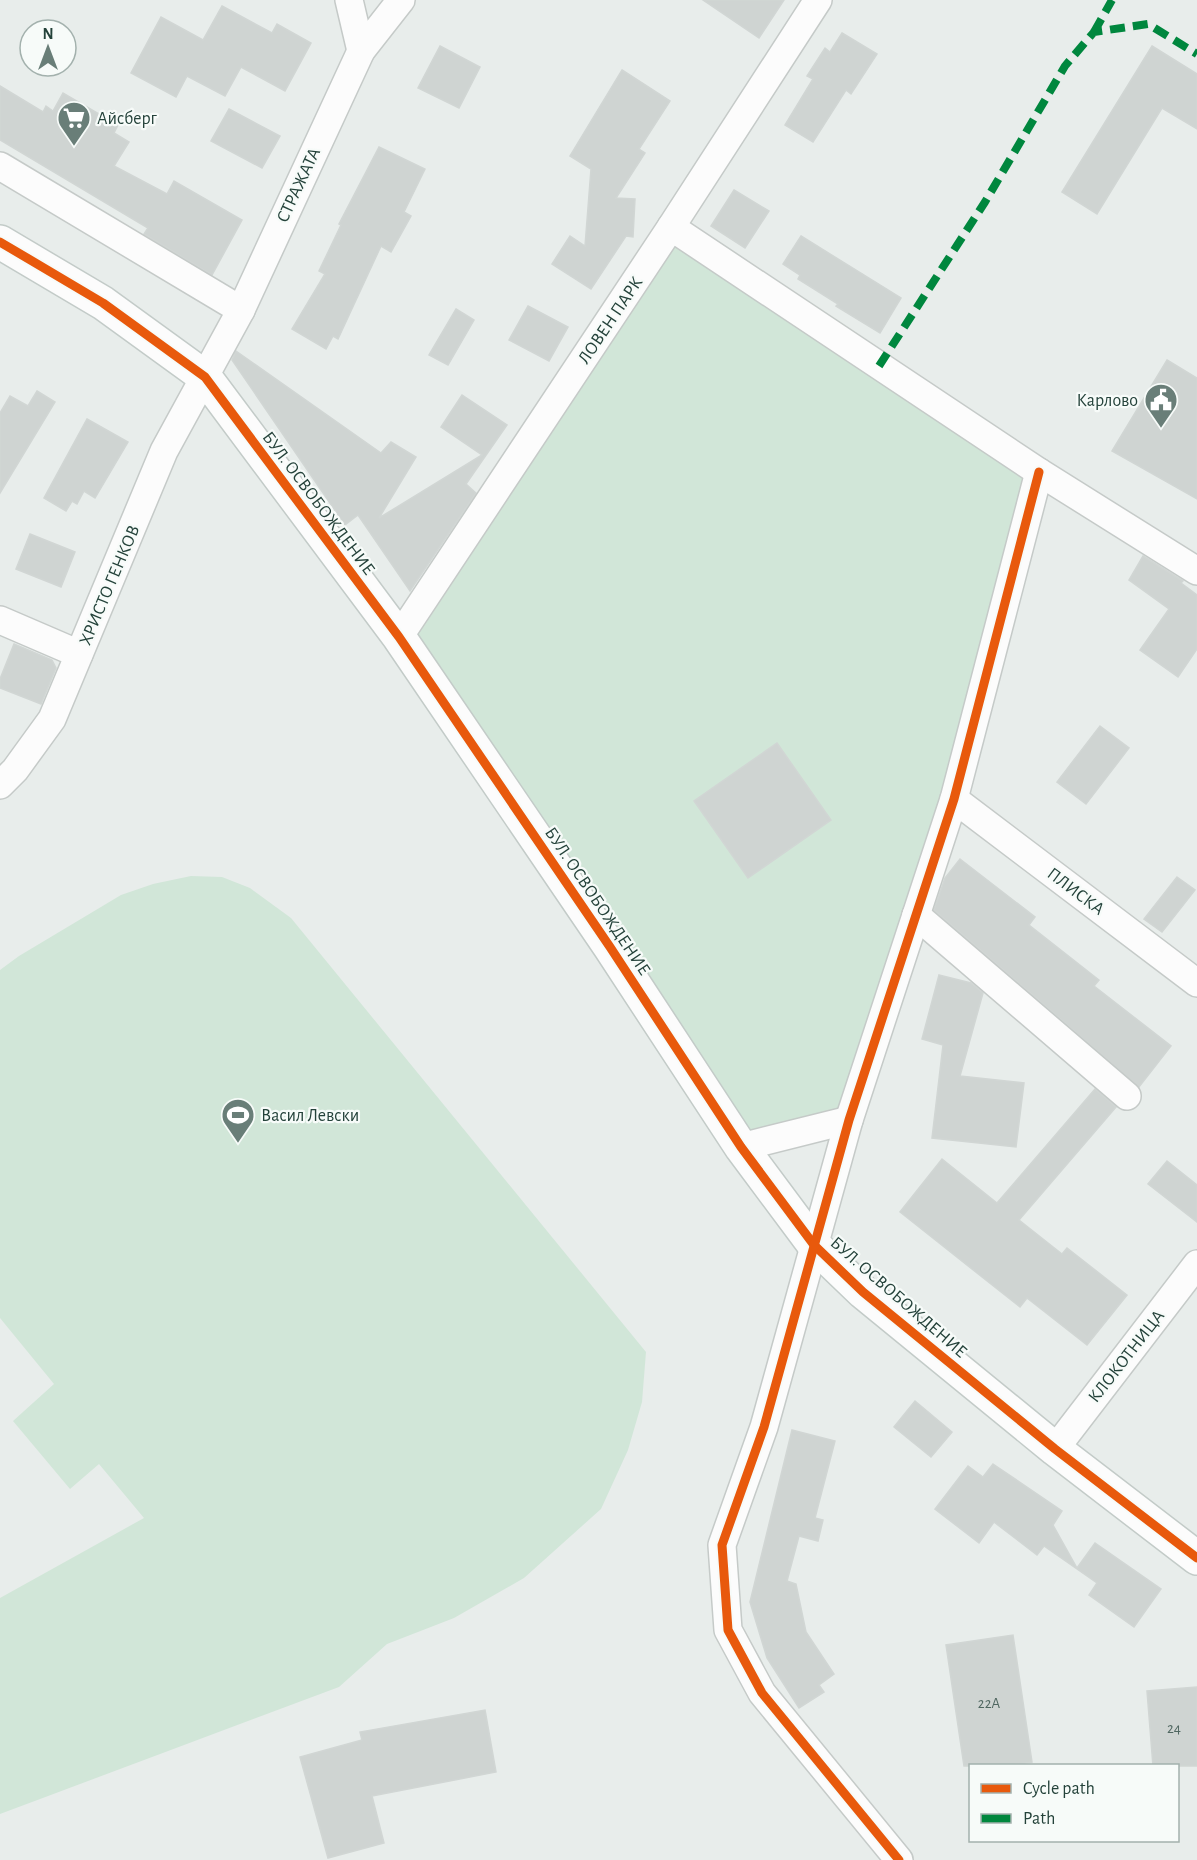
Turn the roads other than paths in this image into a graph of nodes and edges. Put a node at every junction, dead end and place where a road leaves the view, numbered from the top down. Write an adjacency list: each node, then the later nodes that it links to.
1 (349, 0): 4 (street)
2 (401, 0): 4 (street, СТРАЖАТА)
3 (818, 0): 6 (street, ЛОВЕН ПАРК)
4 (361, 51): 8 (street, СТРАЖАТА)
5 (0, 166): 8 (street)
6 (671, 227): 10 (street); 13 (street, ЛОВЕН ПАРК)
7 (0, 242): 9 (main road, БУЛ. ОСВОБОЖДЕНИЕ)
8 (241, 310): 9 (street, СТРАЖАТА)
9 (206, 377): 13 (main road, БУЛ. ОСВОБОЖДЕНИЕ); 14 (street, ХРИСТО ГЕНКОВ)
10 (1039, 472): 11 (street); 16 (street)
11 (1197, 571)
12 (0, 620): 14 (street)
13 (399, 637): 21 (main road, БУЛ. ОСВОБОЖДЕНИЕ)
14 (79, 654): 15 (street, ХРИСТО ГЕНКОВ)
15 (0, 785)
16 (954, 799): 17 (street); 18 (street, ПЛИСКА)
17 (916, 915): 19 (street); 20 (street)
18 (1197, 983)
19 (1127, 1096)
20 (849, 1119): 21 (street); 22 (street)
21 (741, 1147): 22 (main road, БУЛ. ОСВОБОЖДЕНИЕ)
22 (814, 1245): 24 (main road, БУЛ. ОСВОБОЖДЕНИЕ); 26 (street)
23 (1197, 1264): 24 (street, КЛОКОТНИЦА)
24 (1055, 1449): 25 (main road, БУЛ. ОСВОБОЖДЕНИЕ)
25 (1197, 1558)
26 (899, 1860)

